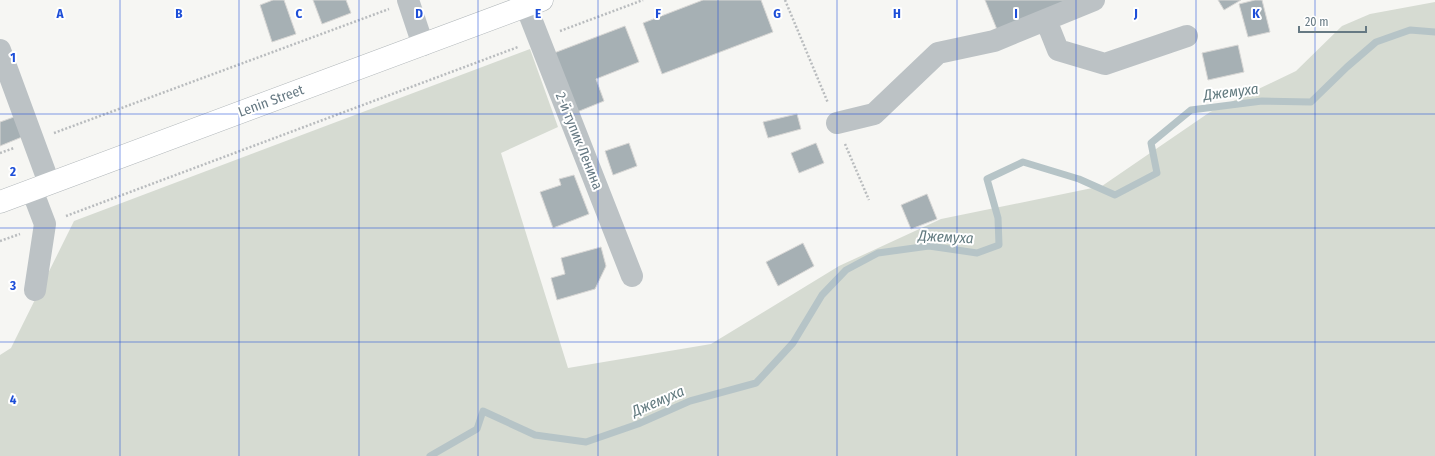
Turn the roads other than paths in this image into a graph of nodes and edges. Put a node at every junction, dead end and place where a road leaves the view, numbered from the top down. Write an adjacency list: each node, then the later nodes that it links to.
1 (1094, 0): 4 (street)
2 (408, 1): 6 (street)
3 (534, 3): 6 (main road, Lenin Street); 11 (street, 2-й тупик Ленина)
4 (1046, 20): 5 (street); 8 (street)
5 (1187, 36)
6 (423, 45): 9 (main road, Lenin Street)
7 (0, 50): 9 (street)
8 (836, 123)
9 (40, 187): 10 (main road, Lenin Street); 12 (street)
10 (0, 202)
11 (632, 276)
12 (35, 290)

